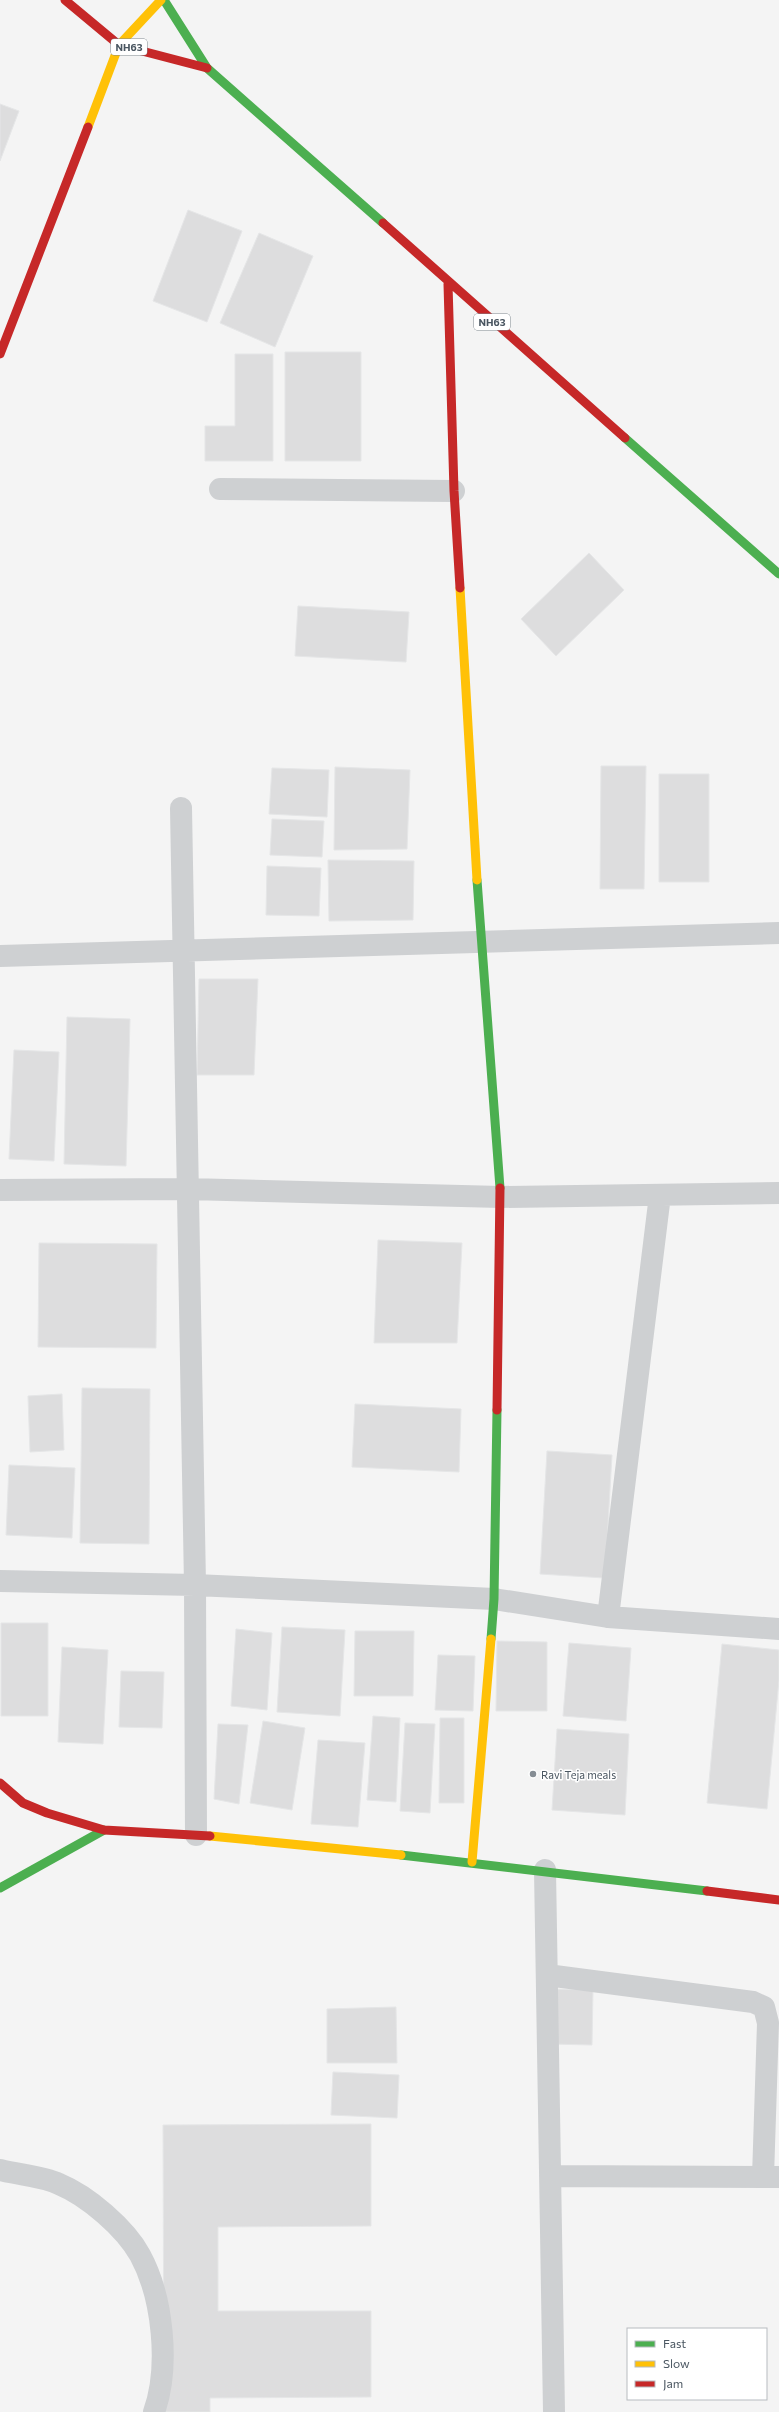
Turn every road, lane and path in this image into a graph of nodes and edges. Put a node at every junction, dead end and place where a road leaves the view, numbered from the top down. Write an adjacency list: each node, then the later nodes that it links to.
1 (65, 0): 3 (main road, NH63)
2 (162, 0): 3 (main road); 4 (main road, NH63)
3 (119, 45): 4 (main road, NH63); 6 (main road)
4 (207, 68): 5 (main road, NH63)
5 (448, 284): 8 (main road); 9 (main road, NH63)
6 (0, 354)
7 (220, 489): 8 (street)
8 (454, 491): 12 (main road)
9 (779, 574)
10 (181, 808): 13 (street)
11 (779, 933): 12 (street)
12 (480, 940): 13 (street); 19 (main road)
13 (183, 950): 14 (street); 15 (street)
14 (0, 956)
15 (188, 1188): 16 (street); 19 (street); 21 (street)
16 (0, 1190)
17 (779, 1193): 18 (street)
18 (660, 1195): 19 (street); 23 (street)
19 (501, 1197): 22 (main road)
20 (0, 1581): 21 (street)
21 (195, 1585): 22 (street); 27 (street)
22 (494, 1598): 23 (street); 28 (main road)
23 (608, 1617): 24 (street)
24 (779, 1629)
25 (0, 1783): 26 (main road)
26 (104, 1830): 27 (main road); 30 (main road)
27 (196, 1835): 28 (main road)
28 (472, 1862): 29 (main road)
29 (545, 1870): 31 (main road); 32 (street)
30 (0, 1888)
31 (779, 1900)
32 (547, 1975): 34 (street); 35 (street)
33 (0, 2170): 36 (street)
34 (550, 2176): 35 (street); 37 (street)
35 (771, 2177)
36 (154, 2412)
37 (554, 2412)

